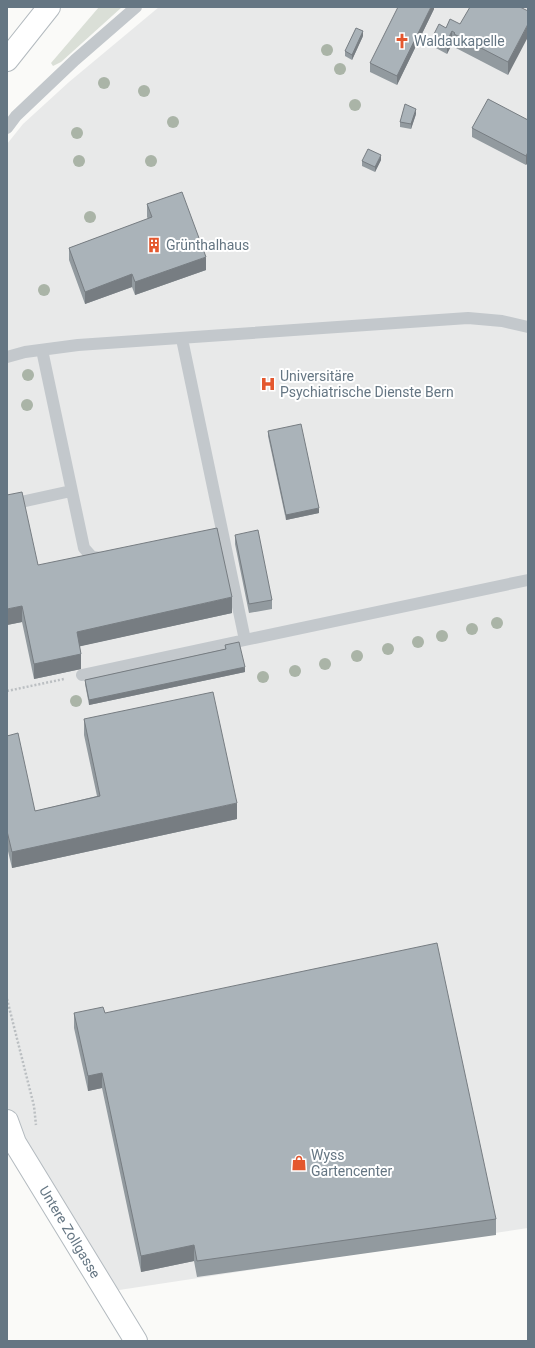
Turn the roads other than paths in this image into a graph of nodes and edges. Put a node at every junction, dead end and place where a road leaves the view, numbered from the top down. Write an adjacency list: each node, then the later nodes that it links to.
1 (49, 7): 3 (street)
2 (136, 7): 4 (lane)
3 (7, 60)
4 (7, 128)
5 (528, 327): 6 (lane)
6 (182, 339): 7 (lane); 11 (lane)
7 (42, 350): 8 (lane); 9 (lane)
8 (7, 357)
9 (71, 491): 10 (lane); 13 (lane)
10 (7, 505)
11 (223, 533): 12 (lane); 15 (lane)
12 (208, 537)
13 (115, 556)
14 (528, 580): 15 (lane)
15 (245, 640): 16 (lane)
16 (82, 675)
17 (7, 1121): 18 (street, Untere Zollgasse)
18 (136, 1341)

